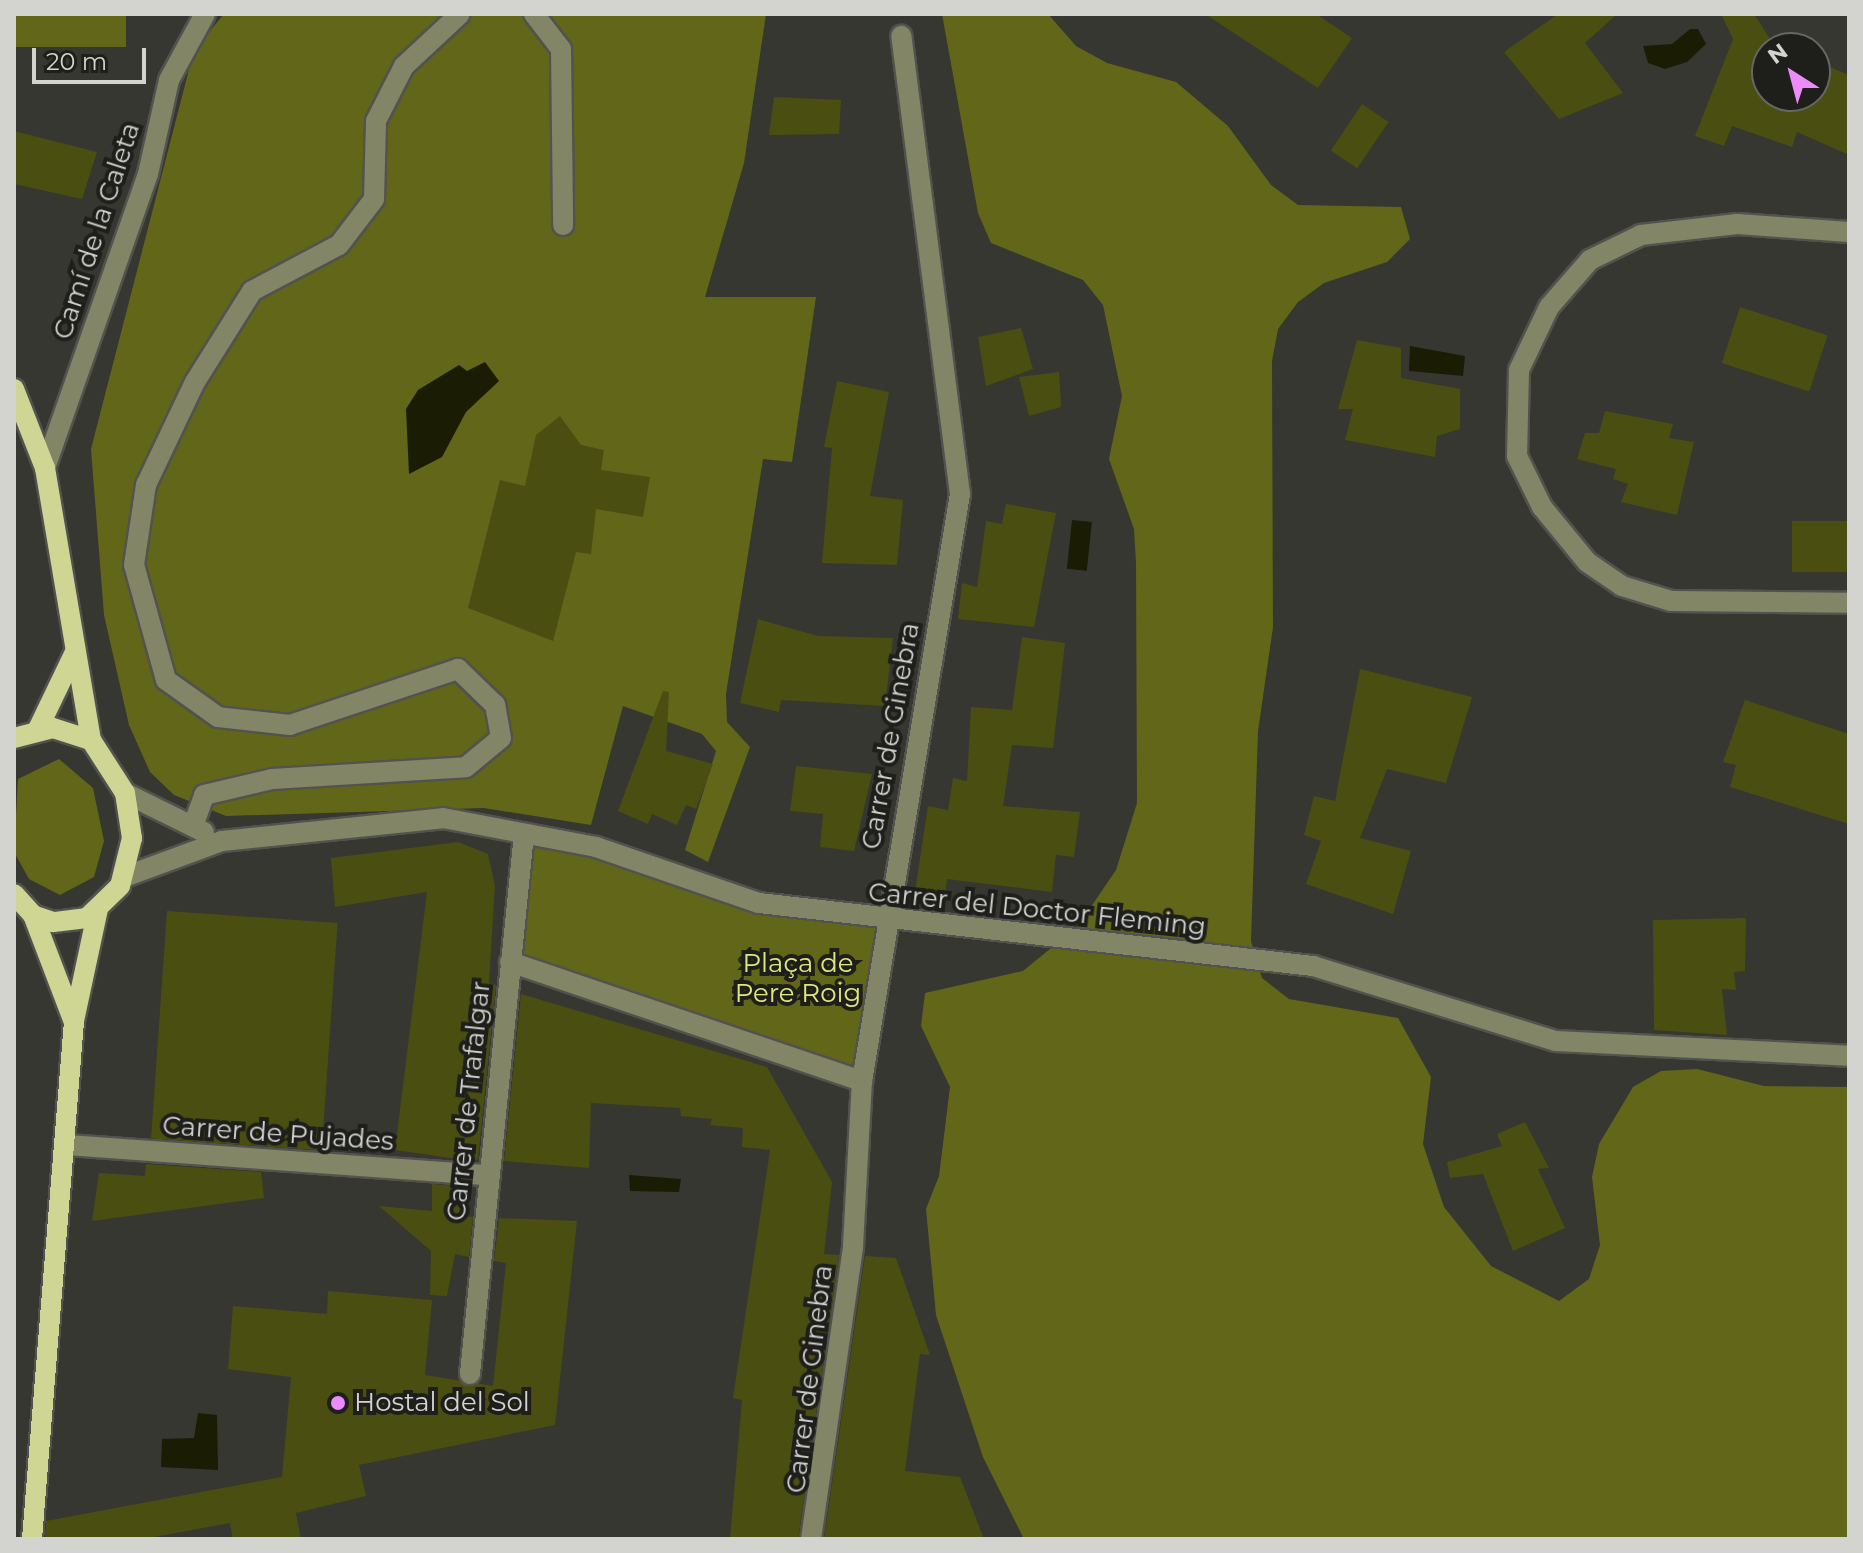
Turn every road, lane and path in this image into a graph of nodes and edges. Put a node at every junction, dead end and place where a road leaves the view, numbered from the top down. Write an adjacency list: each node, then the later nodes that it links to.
1 (205, 14): 8 (street, Camí de la Caleta)
2 (460, 14): 15 (street)
3 (534, 14): 5 (street)
4 (901, 36): 22 (street, Carrer de Ginebra)
5 (563, 225)
6 (1849, 232): 9 (street)
7 (14, 389): 8 (main road)
8 (45, 468): 10 (main road)
9 (1849, 603)
10 (76, 650): 11 (main road); 13 (main road)
11 (37, 731): 12 (main road); 13 (main road)
12 (14, 738)
13 (91, 740): 14 (main road)
14 (125, 793): 15 (street); 18 (main road)
15 (193, 826): 17 (street)
16 (524, 834): 17 (street, Carrer del Doctor Fleming); 22 (street, Carrer del Doctor Fleming); 23 (street, Carrer de Trafalgar)
17 (222, 841): 18 (street, Carrer del Doctor Fleming)
18 (124, 877): 20 (main road)
19 (14, 894): 21 (main road)
20 (98, 909): 21 (main road); 24 (main road)
21 (33, 915): 24 (main road)
22 (885, 922): 25 (street, Carrer del Doctor Fleming); 26 (street, Carrer de Ginebra)
23 (510, 962): 26 (street); 28 (street, Carrer de Trafalgar)
24 (74, 1021): 27 (main road)
25 (1849, 1056)
26 (862, 1081): 31 (street, Carrer de Ginebra)
27 (67, 1145): 28 (street, Carrer de Pujades); 30 (main road)
28 (485, 1175): 29 (street, Carrer de Trafalgar)
29 (470, 1374)
30 (32, 1539)
31 (811, 1539)

